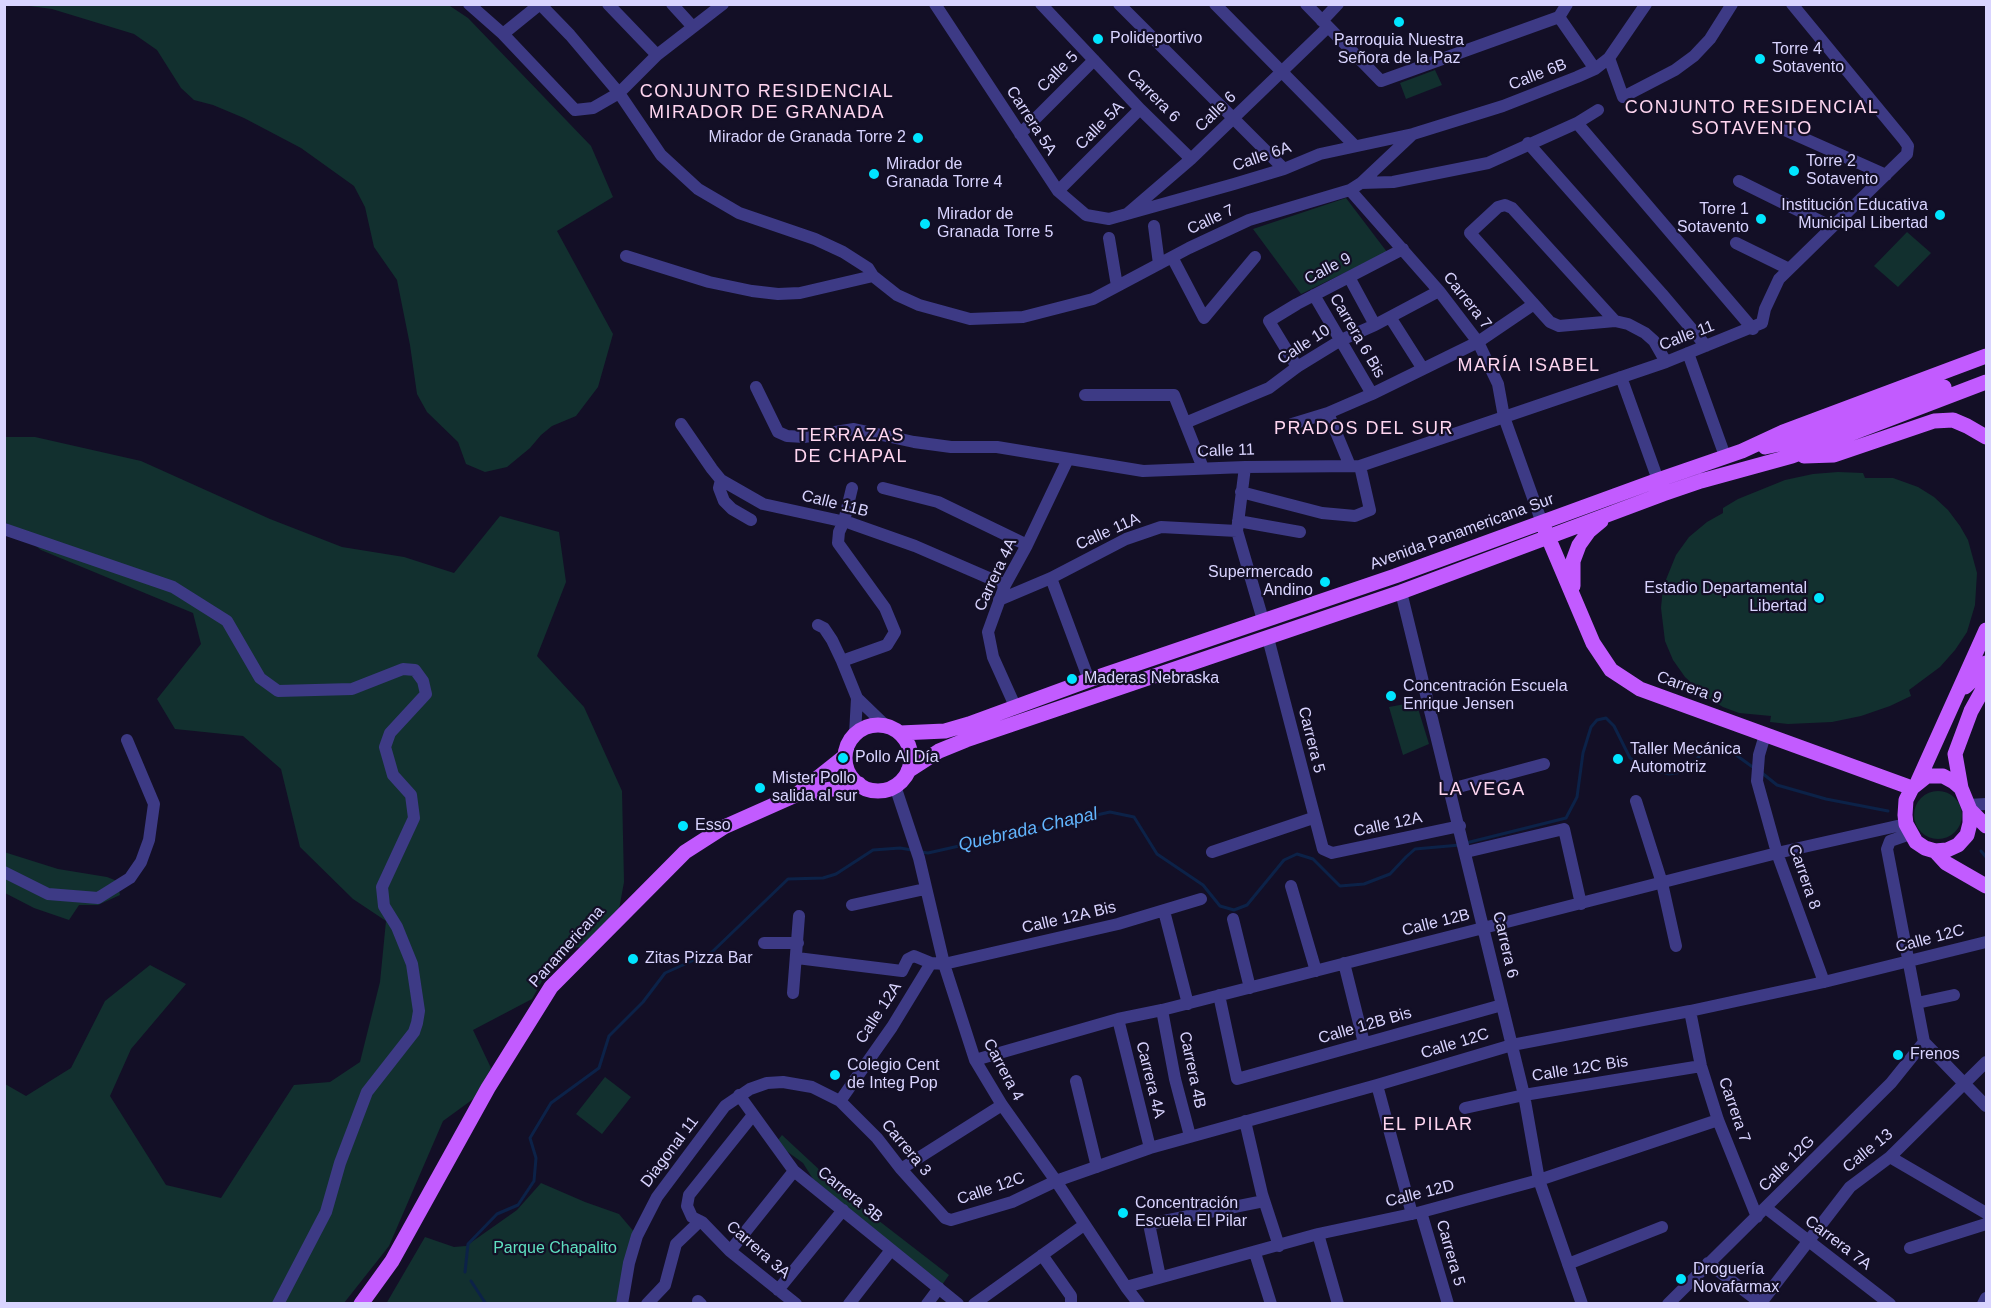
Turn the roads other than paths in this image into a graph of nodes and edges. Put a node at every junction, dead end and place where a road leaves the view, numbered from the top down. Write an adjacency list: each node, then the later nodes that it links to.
1 (469, 4): 19 (street)
2 (540, 4): 19 (street); 25 (street, Calle 7)
3 (608, 4): 20 (street)
4 (672, 4): 18 (street)
5 (723, 4): 18 (street)
6 (935, 4): 31 (street, Carrera 5A)
7 (1041, 4): 22 (street, Carrera 6)
8 (1215, 4): 24 (street)
9 (1306, 4): 17 (street)
10 (1338, 4): 17 (street, Calle 6)
11 (1566, 4): 16 (street)
12 (1646, 4): 21 (street, Calle 6B)
13 (1732, 4): 21 (street)
14 (1791, 4): 37 (street)
15 (1120, 5): 28 (street)
16 (1558, 17): 17 (street); 23 (street)
17 (1325, 24): 24 (street, Calle 6)
18 (693, 27): 20 (street)
19 (503, 34): 25 (street)
20 (657, 55): 25 (street)
21 (1609, 58): 23 (street, Calle 6B)
22 (1094, 60): 26 (street, Carrera 6); 31 (street, Calle 5)
23 (1595, 69): 32 (street, Calle 6B)
24 (1282, 73): 28 (street, Calle 6); 34 (street)
25 (619, 93): 52 (street, Calle 7)
26 (1140, 109): 35 (street, Carrera 6); 40 (street, Calle 5A)
27 (1598, 110): 29 (street)
28 (1233, 118): 35 (street, Calle 6); 36 (street)
29 (1577, 123): 33 (street); 61 (street)
30 (1778, 127): 37 (street)
31 (1020, 134): 40 (street, Carrera 5A)
32 (1413, 134): 34 (street, Calle 6A); 39 (street)
33 (1528, 144): 39 (street); 64 (street)
34 (1355, 146): 36 (street, Calle 6A)
35 (1191, 159): 41 (street, Calle 6)
36 (1284, 169): 41 (street, Calle 6A)
37 (1886, 175): 43 (street)
38 (1739, 181): 43 (street)
39 (1356, 187): 46 (street, Carrera 7); 48 (street, Calle 7)
40 (1058, 191): 41 (street, Carrera 5A)
41 (1124, 216)
42 (1154, 226): 50 (street)
43 (1832, 227): 51 (street)
44 (1109, 238): 54 (street)
45 (1736, 243): 51 (street)
46 (1403, 249): 53 (street, Calle 9); 55 (street, Carrera 7)
47 (626, 256): 52 (street)
48 (1172, 257): 49 (street); 50 (street, Calle 7)
49 (1255, 257)
50 (1160, 264): 54 (street, Calle 7)
51 (1789, 269): 61 (street)
52 (873, 276): 54 (street, Calle 7)
53 (1349, 277): 56 (street, Calle 9); 60 (street)
54 (1117, 286)
55 (1439, 291): 58 (street, Calle 10); 63 (street, Carrera 7)
56 (1314, 295): 62 (street, Carrera 6 Bis); 68 (street, Calle 9)
57 (1534, 304): 59 (street); 59 (street); 63 (street)
58 (1390, 317): 60 (street, Calle 10); 69 (street)
59 (1614, 321): 67 (street)
60 (1376, 325): 62 (street, Calle 10)
61 (1753, 328): 64 (street, Calle 11)
62 (1341, 340): 68 (street, Calle 10); 74 (street, Carrera 6 Bis)
63 (1478, 342): 69 (street); 77 (street, Carrera 7)
64 (1706, 346): 65 (street, Calle 11)
65 (1688, 353): 67 (street, Calle 11); 83 (street)
66 (1986, 356): 82 (main road, Avenida Panamericana Sur)
67 (1666, 362): 71 (street, Calle 11)
68 (1297, 367): 78 (street, Calle 10)
69 (1423, 369): 74 (street)
70 (1986, 371): 82 (main road)
71 (1621, 377): 77 (street, Calle 11); 90 (street)
72 (1986, 382): 84 (main road)
73 (756, 387): 85 (street, Calle 11)
74 (1372, 394): 76 (street)
75 (1085, 395): 78 (street)
76 (1328, 413): 80 (street); 86 (street)
77 (1504, 417): 86 (street, Calle 11); 99 (street, Carrera 7)
78 (1185, 423): 88 (street)
79 (681, 424): 89 (street, Calle 11B)
80 (1292, 424)
81 (1986, 436): 84 (main road)
82 (1742, 452): 83 (main road, Avenida Panamericana Sur)
83 (1725, 456): 90 (main road, Avenida Panamericana Sur)
84 (1792, 456): 94 (main road, Avenida Panamericana Sur)
85 (1068, 459): 88 (street, Calle 11); 101 (street, Carrera 4A)
86 (1355, 466): 87 (street, Calle 11); 93 (street)
87 (1245, 467): 88 (street, Calle 11); 93 (street)
88 (1203, 468)
89 (721, 480): 95 (street); 96 (street, Calle 11B)
90 (1658, 480): 99 (main road, Avenida Panamericana Sur)
91 (852, 488): 96 (street)
92 (883, 488): 101 (street)
93 (1241, 492): 97 (street)
94 (1616, 512): 99 (main road, Avenida Panamericana Sur); 105 (main road)
95 (751, 520)
96 (844, 521): 103 (street, Calle 11B); 111 (street)
97 (1238, 526): 100 (street, Calle 11A); 102 (street, Calle 11A); 107 (street)
98 (4, 529): 228 (street)
99 (1545, 530): 104 (main road, Avenida Panamericana Sur); 105 (main road, Carrera 9); 107 (main road, Avenida Panamericana Sur)
100 (1300, 532)
101 (1027, 546): 103 (street, Carrera 4A)
102 (1051, 578): 106 (street, Calle 11A); 113 (street)
103 (1005, 585): 106 (street, Carrera 4A)
104 (1401, 592): 110 (main road, Avenida Panamericana Sur); 130 (street, Carrera 6)
105 (1574, 594): 121 (main road, Carrera 9)
106 (999, 600): 117 (street, Carrera 4A)
107 (1263, 620): 113 (main road, Avenida Panamericana Sur)
108 (818, 625): 111 (street)
109 (1986, 630): 115 (main road)
110 (1268, 638): 125 (main road, Avenida Panamericana Sur); 135 (street, Carrera 5)
111 (843, 661): 116 (street)
112 (1986, 663): 115 (main road)
113 (1089, 680): 117 (main road, Avenida Panamericana Sur)
114 (1986, 684): 129 (main road)
115 (1959, 692): 127 (main road)
116 (857, 698): 118 (street); 120 (street)
117 (1015, 706): 119 (main road, Avenida Panamericana Sur)
118 (886, 726): 119 (main road); 120 (main road)
119 (900, 733): 125 (main road)
120 (855, 734): 123 (main road)
121 (1765, 735): 127 (main road, Carrera 9); 142 (street, Carrera 8)
122 (127, 740): 143 (street)
123 (845, 756): 126 (main road); 131 (main road, Panamericana)
124 (1544, 764): 130 (street)
125 (908, 771): 128 (main road)
126 (859, 784): 128 (main road); 131 (main road)
127 (1915, 785): 129 (main road); 137 (main road)
128 (895, 786): 147 (street, Carrera 4)
129 (1961, 788): 134 (main road)
130 (1451, 789): 138 (street, Carrera 6)
131 (796, 795): 229 (main road, Panamericana)
132 (1636, 801): 144 (street)
133 (1986, 804): 134 (street)
134 (1969, 808): 136 (main road); 140 (main road)
135 (1313, 818): 139 (street, Carrera 5); 141 (street)
136 (1986, 826)
137 (1908, 829): 140 (main road); 142 (street, Calle 12B); 160 (street)
138 (1463, 840): 139 (street, Calle 12A); 150 (street, Calle 12A); 154 (street, Carrera 6)
139 (1323, 849)
140 (1935, 851): 146 (main road)
141 (1212, 852)
142 (1778, 853): 144 (street, Calle 12B); 164 (street, Carrera 8)
143 (4, 872)
144 (1662, 883): 150 (street, Calle 12B); 158 (street)
145 (1291, 886): 163 (street)
146 (1986, 886)
147 (925, 889): 149 (street); 161 (street, Carrera 4)
148 (1201, 899): 151 (street, Calle 12A Bis)
149 (852, 904)
150 (1581, 904): 154 (street, Calle 12B)
151 (1164, 911): 161 (street, Calle 12A Bis); 170 (street)
152 (799, 916): 157 (street)
153 (1233, 919): 165 (street)
154 (1484, 928): 162 (street, Calle 12B); 171 (street, Carrera 6)
155 (1986, 942): 160 (street, Calle 12C)
156 (764, 943): 157 (street)
157 (798, 943): 159 (street)
158 (1676, 946)
159 (797, 958): 161 (street, Calle 12A Bis); 166 (street)
160 (1909, 962): 164 (street, Calle 12C); 169 (street)
161 (937, 963): 178 (street, Carrera 4); 186 (street, Calle 12A)
162 (1344, 963): 163 (street, Calle 12B); 176 (street)
163 (1316, 971): 165 (street, Calle 12B)
164 (1824, 982): 173 (street, Calle 12C)
165 (1250, 988): 167 (street, Calle 12B)
166 (793, 993)
167 (1219, 995): 170 (street, Calle 12B); 176 (street, Calle 12B Bis)
168 (1954, 995): 169 (street)
169 (1917, 1003): 175 (street)
170 (1188, 1004): 172 (street, Calle 12B)
171 (1502, 1005): 176 (street, Calle 12B Bis); 177 (street, Carrera 6)
172 (1162, 1010): 174 (street, Calle 12B); 193 (street, Carrera 4B)
173 (1690, 1011): 177 (street, Calle 12C); 180 (street, Carrera 7)
174 (1118, 1019): 178 (street, Calle 12B); 194 (street, Carrera 4A)
175 (1924, 1042): 182 (street); 204 (street, Calle 12G)
176 (1364, 1043)
177 (1512, 1045): 183 (street, Calle 12C); 185 (street, Carrera 6)
178 (975, 1059): 187 (street, Carrera 4)
179 (1986, 1062): 182 (street, Calle 13)
180 (1701, 1066): 185 (street, Calle 12C Bis); 191 (street, Carrera 7)
181 (1076, 1081): 196 (street)
182 (1965, 1084): 188 (street); 195 (street, Calle 13)
183 (1377, 1085): 192 (street, Calle 12C); 203 (street, Carrera 5)
184 (744, 1092): 186 (street); 190 (street, Carrera 3B); 230 (street, Diagonal 11)
185 (1524, 1095): 189 (street, Calle 12C Bis); 199 (street, Carrera 6)
186 (840, 1101): 197 (street, Carrera 3)
187 (1002, 1105): 197 (street); 200 (street, Carrera 4)
188 (1986, 1106)
189 (1465, 1108)
190 (753, 1116): 198 (street, Carrera 3B); 207 (street)
191 (1718, 1120): 199 (street, Calle 12D); 204 (street, Carrera 7)
192 (1245, 1121): 193 (street, Calle 12C); 201 (street)
193 (1190, 1136): 194 (street, Calle 12C)
194 (1150, 1148): 196 (street, Calle 12C)
195 (1890, 1157): 205 (street); 212 (street, Calle 13)
196 (1097, 1167): 200 (street, Calle 12C)
197 (902, 1169): 206 (street, Carrera 3)
198 (794, 1171): 202 (street, Carrera 3B); 216 (street)
199 (1539, 1180): 203 (street, Calle 12D); 220 (street, Carrera 6)
200 (1056, 1181): 206 (street, Calle 12C); 209 (street, Carrera 4)
201 (1264, 1201): 213 (street); 221 (street)
202 (843, 1210): 215 (street, Carrera 3B); 224 (street)
203 (1416, 1213): 211 (street, Calle 12D); 240 (street, Carrera 5)
204 (1761, 1213): 212 (street, Carrera 7A); 219 (street, Calle 12G)
205 (1986, 1213)
206 (945, 1218)
207 (700, 1221): 216 (street, Carrera 3A); 231 (street)
208 (1986, 1224): 214 (street)
209 (1084, 1225): 218 (street); 222 (street, Carrera 4)
210 (1662, 1227): 220 (street)
211 (1318, 1234): 213 (street, Calle 12D); 239 (street)
212 (1809, 1241): 227 (street, Calle 13); 243 (street, Carrera 7A)
213 (1279, 1246): 217 (street, Calle 12D)
214 (1910, 1248)
215 (891, 1250): 223 (street, Carrera 3B); 233 (street)
216 (730, 1251): 224 (street, Carrera 3A)
217 (1255, 1253): 221 (street, Calle 12D); 238 (street)
218 (1042, 1255): 226 (street); 236 (street)
219 (1708, 1263): 227 (street); 242 (street, Calle 12G)
220 (1568, 1264): 241 (street, Carrera 6)
221 (1160, 1277): 222 (street, Calle 12D)
222 (1126, 1287): 237 (street, Carrera 4)
223 (939, 1288): 234 (street); 235 (street, Carrera 3B)
224 (778, 1290): 232 (street, Carrera 3A)
225 (1986, 1298): 244 (street)
226 (1072, 1303)
227 (1761, 1303)
228 (278, 1304)
229 (361, 1304)
230 (622, 1304)
231 (647, 1304)
232 (796, 1304)
233 (849, 1304)
234 (927, 1304)
235 (958, 1304)
236 (974, 1304)
237 (1139, 1304)
238 (1271, 1304)
239 (1338, 1304)
240 (1448, 1304)
241 (1582, 1304)
242 (1668, 1304)
243 (1890, 1304)
244 (1983, 1304)

